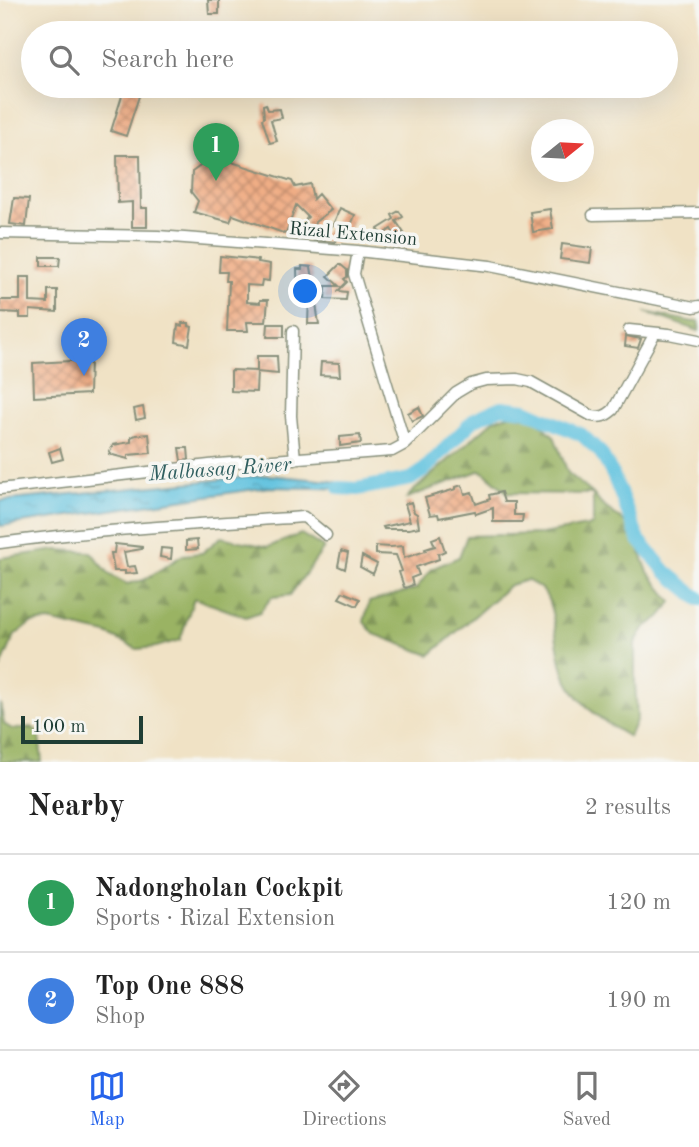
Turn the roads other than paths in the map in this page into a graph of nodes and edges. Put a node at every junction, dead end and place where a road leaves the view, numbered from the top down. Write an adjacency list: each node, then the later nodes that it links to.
1 (699, 213): 2 (street)
2 (593, 215)
3 (0, 233): 4 (street, Rizal Extension)
4 (358, 251): 5 (street, Rizal Extension); 10 (street)
5 (699, 306)
6 (629, 330): 8 (street)
7 (293, 331): 11 (street)
8 (655, 333): 9 (street); 10 (street)
9 (699, 340)
10 (405, 444): 11 (street)
11 (295, 459): 12 (street)
12 (0, 489)
13 (326, 535): 14 (street)
14 (0, 543)

